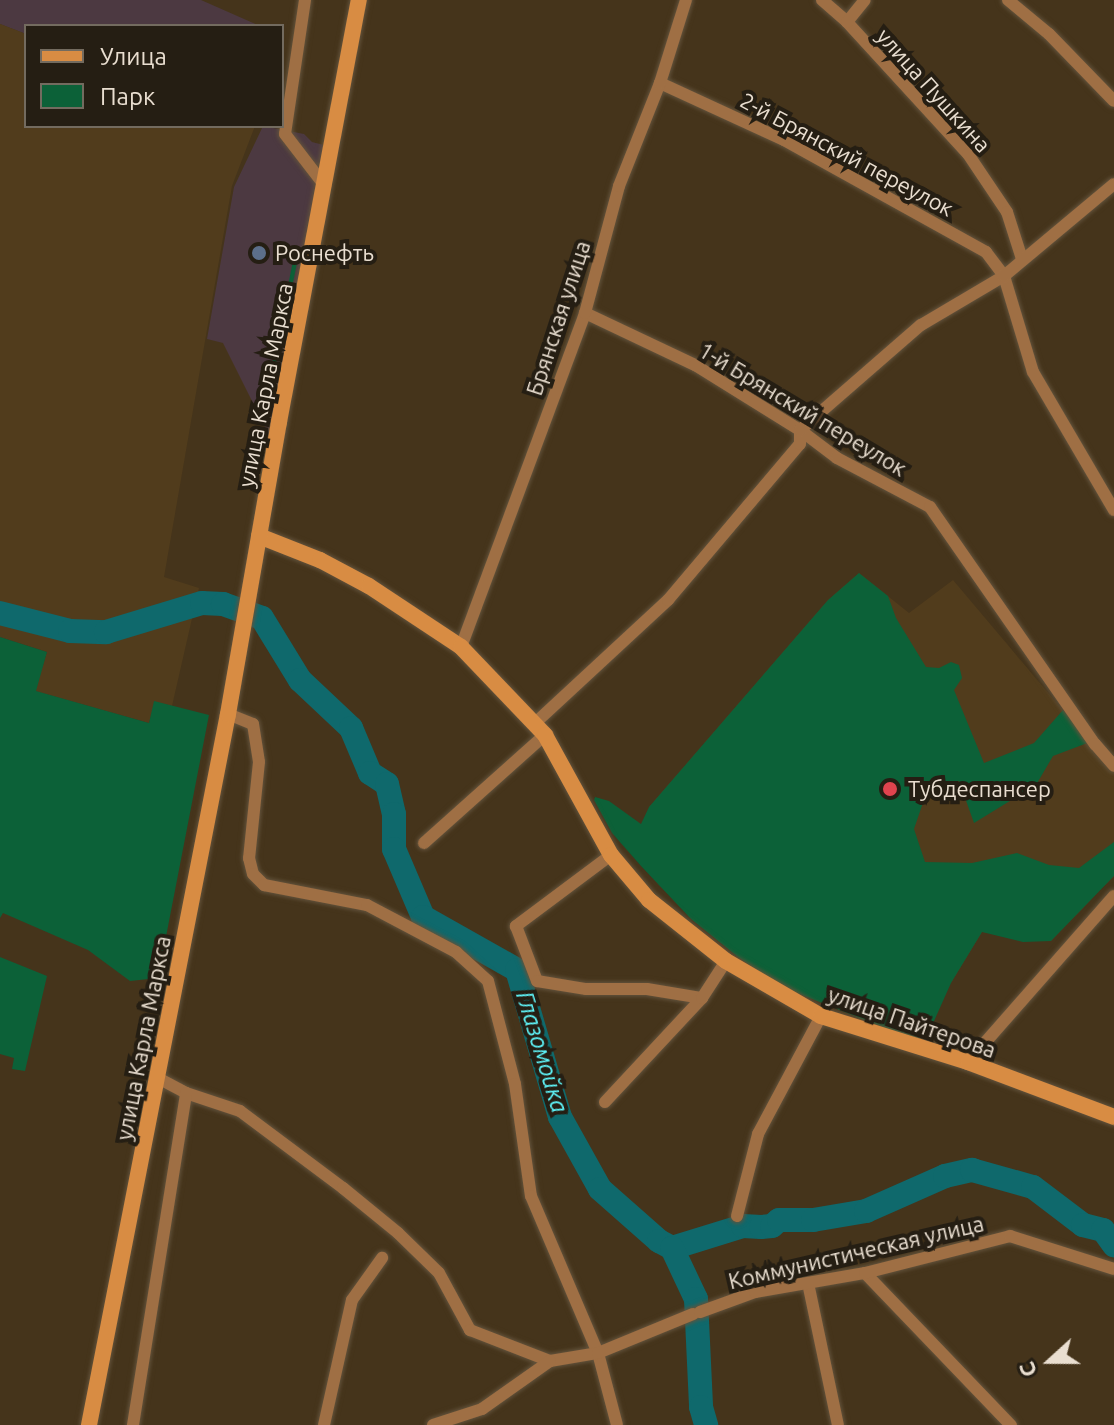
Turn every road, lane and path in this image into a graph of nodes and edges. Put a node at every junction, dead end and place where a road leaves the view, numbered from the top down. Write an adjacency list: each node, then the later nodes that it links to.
1 (305, 0): 11 (street)
2 (359, 0): 11 (main road, улица Карла Маркса)
3 (686, 0): 8 (street, Брянская улица)
4 (822, 0): 7 (street, улица Пушкина)
5 (865, 0): 7 (street)
6 (1008, 0): 9 (street)
7 (847, 22): 12 (street, улица Пушкина)
8 (660, 83): 13 (street, 2-й Брянский переулок); 14 (street, Брянская улица)
9 (1114, 101)
10 (1114, 184): 12 (street)
11 (325, 186): 17 (main road, улица Карла Маркса)
12 (1022, 259): 13 (street)
13 (1004, 276): 15 (street); 16 (street)
14 (585, 313): 15 (street, 1-й Брянский переулок); 18 (street, Брянская улица)
15 (800, 430): 20 (street); 21 (street, 1-й Брянский переулок)
16 (1114, 510)
17 (259, 536): 18 (main road, улица Пайтерова); 19 (main road, улица Карла Маркса)
18 (461, 647): 20 (main road, улица Пайтерова)
19 (228, 714): 29 (main road, улица Карла Маркса); 38 (street)
20 (539, 730): 22 (street); 23 (main road, улица Пайтерова)
21 (1114, 766)
22 (424, 843)
23 (611, 855): 25 (main road, улица Пайтерова); 26 (street)
24 (1114, 896): 28 (street)
25 (726, 961): 26 (street); 27 (main road, улица Пайтерова)
26 (702, 998): 31 (street)
27 (821, 1016): 28 (main road, улица Пайтерова); 33 (street)
28 (968, 1062): 32 (main road, улица Пайтерова)
29 (158, 1078): 30 (street); 40 (main road, улица Карла Маркса)
30 (186, 1093): 39 (street); 41 (street)
31 (605, 1102)
32 (1114, 1117)
33 (737, 1216)
34 (382, 1258): 42 (street)
35 (1114, 1269): 36 (street, Коммунистическая улица)
36 (865, 1273): 37 (street, Коммунистическая улица); 46 (street)
37 (808, 1283): 38 (street, Коммунистическая улица); 45 (street)
38 (598, 1353): 39 (street, Коммунистическая улица); 44 (street)
39 (550, 1361): 43 (street, Коммунистическая улица)
40 (89, 1425)
41 (133, 1425)
42 (324, 1425)
43 (433, 1425)
44 (617, 1425)
45 (838, 1425)
46 (1011, 1425)

